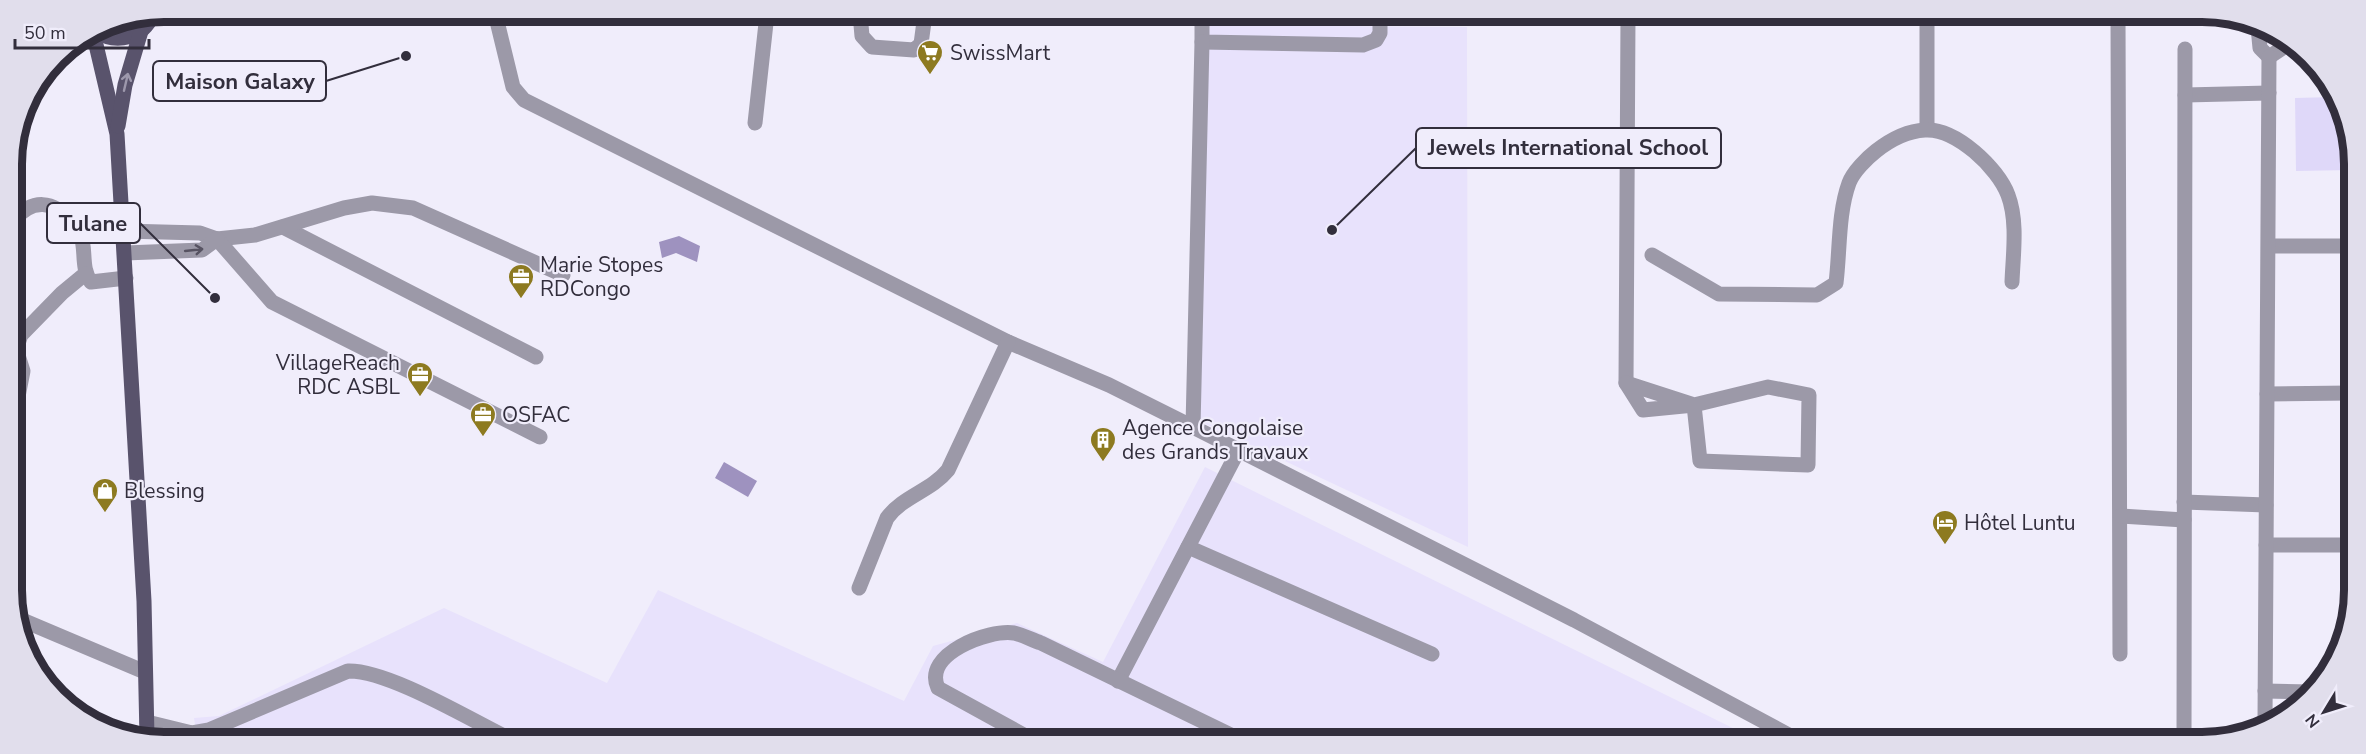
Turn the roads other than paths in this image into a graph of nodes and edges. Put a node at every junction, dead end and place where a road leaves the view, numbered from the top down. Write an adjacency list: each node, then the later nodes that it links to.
1 (1202, 22): 15 (street)
2 (1380, 22): 15 (street)
3 (1628, 22): 41 (street)
4 (1928, 22): 22 (street)
5 (2118, 22): 47 (street)
6 (497, 23): 37 (street)
7 (765, 23): 21 (street)
8 (861, 23): 9 (street)
9 (924, 23)
10 (147, 24): 11 (main road)
11 (141, 31): 13 (main road); 23 (main road, one-way to 11)
12 (2259, 34): 18 (street)
13 (105, 35)
14 (96, 40): 23 (main road)
15 (1202, 42): 42 (street)
16 (2281, 47): 18 (street)
17 (2185, 49): 20 (street)
18 (2269, 57): 19 (street)
19 (2269, 93): 20 (street); 28 (street)
20 (2185, 95): 45 (street)
21 (755, 123)
22 (1927, 129): 31 (street); 35 (street)
23 (117, 134): 26 (main road)
24 (23, 211): 32 (street)
25 (283, 227): 27 (street); 33 (street); 38 (street)
26 (124, 231): 27 (street); 30 (main road)
27 (217, 239): 30 (street, one-way to 27); 43 (street)
28 (2269, 246): 29 (street); 40 (street)
29 (2344, 246)
30 (125, 253): 34 (main road)
31 (1652, 255)
32 (85, 274): 34 (street); 36 (street)
33 (563, 275)
34 (126, 278): 56 (main road)
35 (2012, 282)
36 (23, 333)
37 (1008, 342): 42 (street); 52 (street)
38 (536, 357)
39 (2344, 393): 40 (street)
40 (2267, 394): 46 (street)
41 (1694, 405): 41 (street)
42 (1193, 428): 44 (street)
43 (540, 437)
44 (1238, 451): 51 (street); 63 (street)
45 (2184, 502): 46 (street); 48 (street)
46 (2266, 505): 49 (street)
47 (2121, 516): 48 (street); 55 (street)
48 (2184, 520): 64 (street)
49 (2266, 545): 50 (street); 58 (street)
50 (2344, 545)
51 (1188, 547): 54 (street); 57 (street)
52 (859, 588)
53 (26, 622): 56 (street)
54 (1432, 654)
55 (2120, 654)
56 (145, 672): 61 (main road)
57 (1118, 681): 62 (street); 68 (street)
58 (2265, 691): 59 (street); 60 (street)
59 (2294, 692)
60 (2265, 717)
61 (147, 729): 65 (street)
62 (1223, 731)
63 (1782, 731)
64 (2184, 731)
65 (181, 732)
66 (198, 732): 67 (street)
67 (495, 732)
68 (1017, 732)

